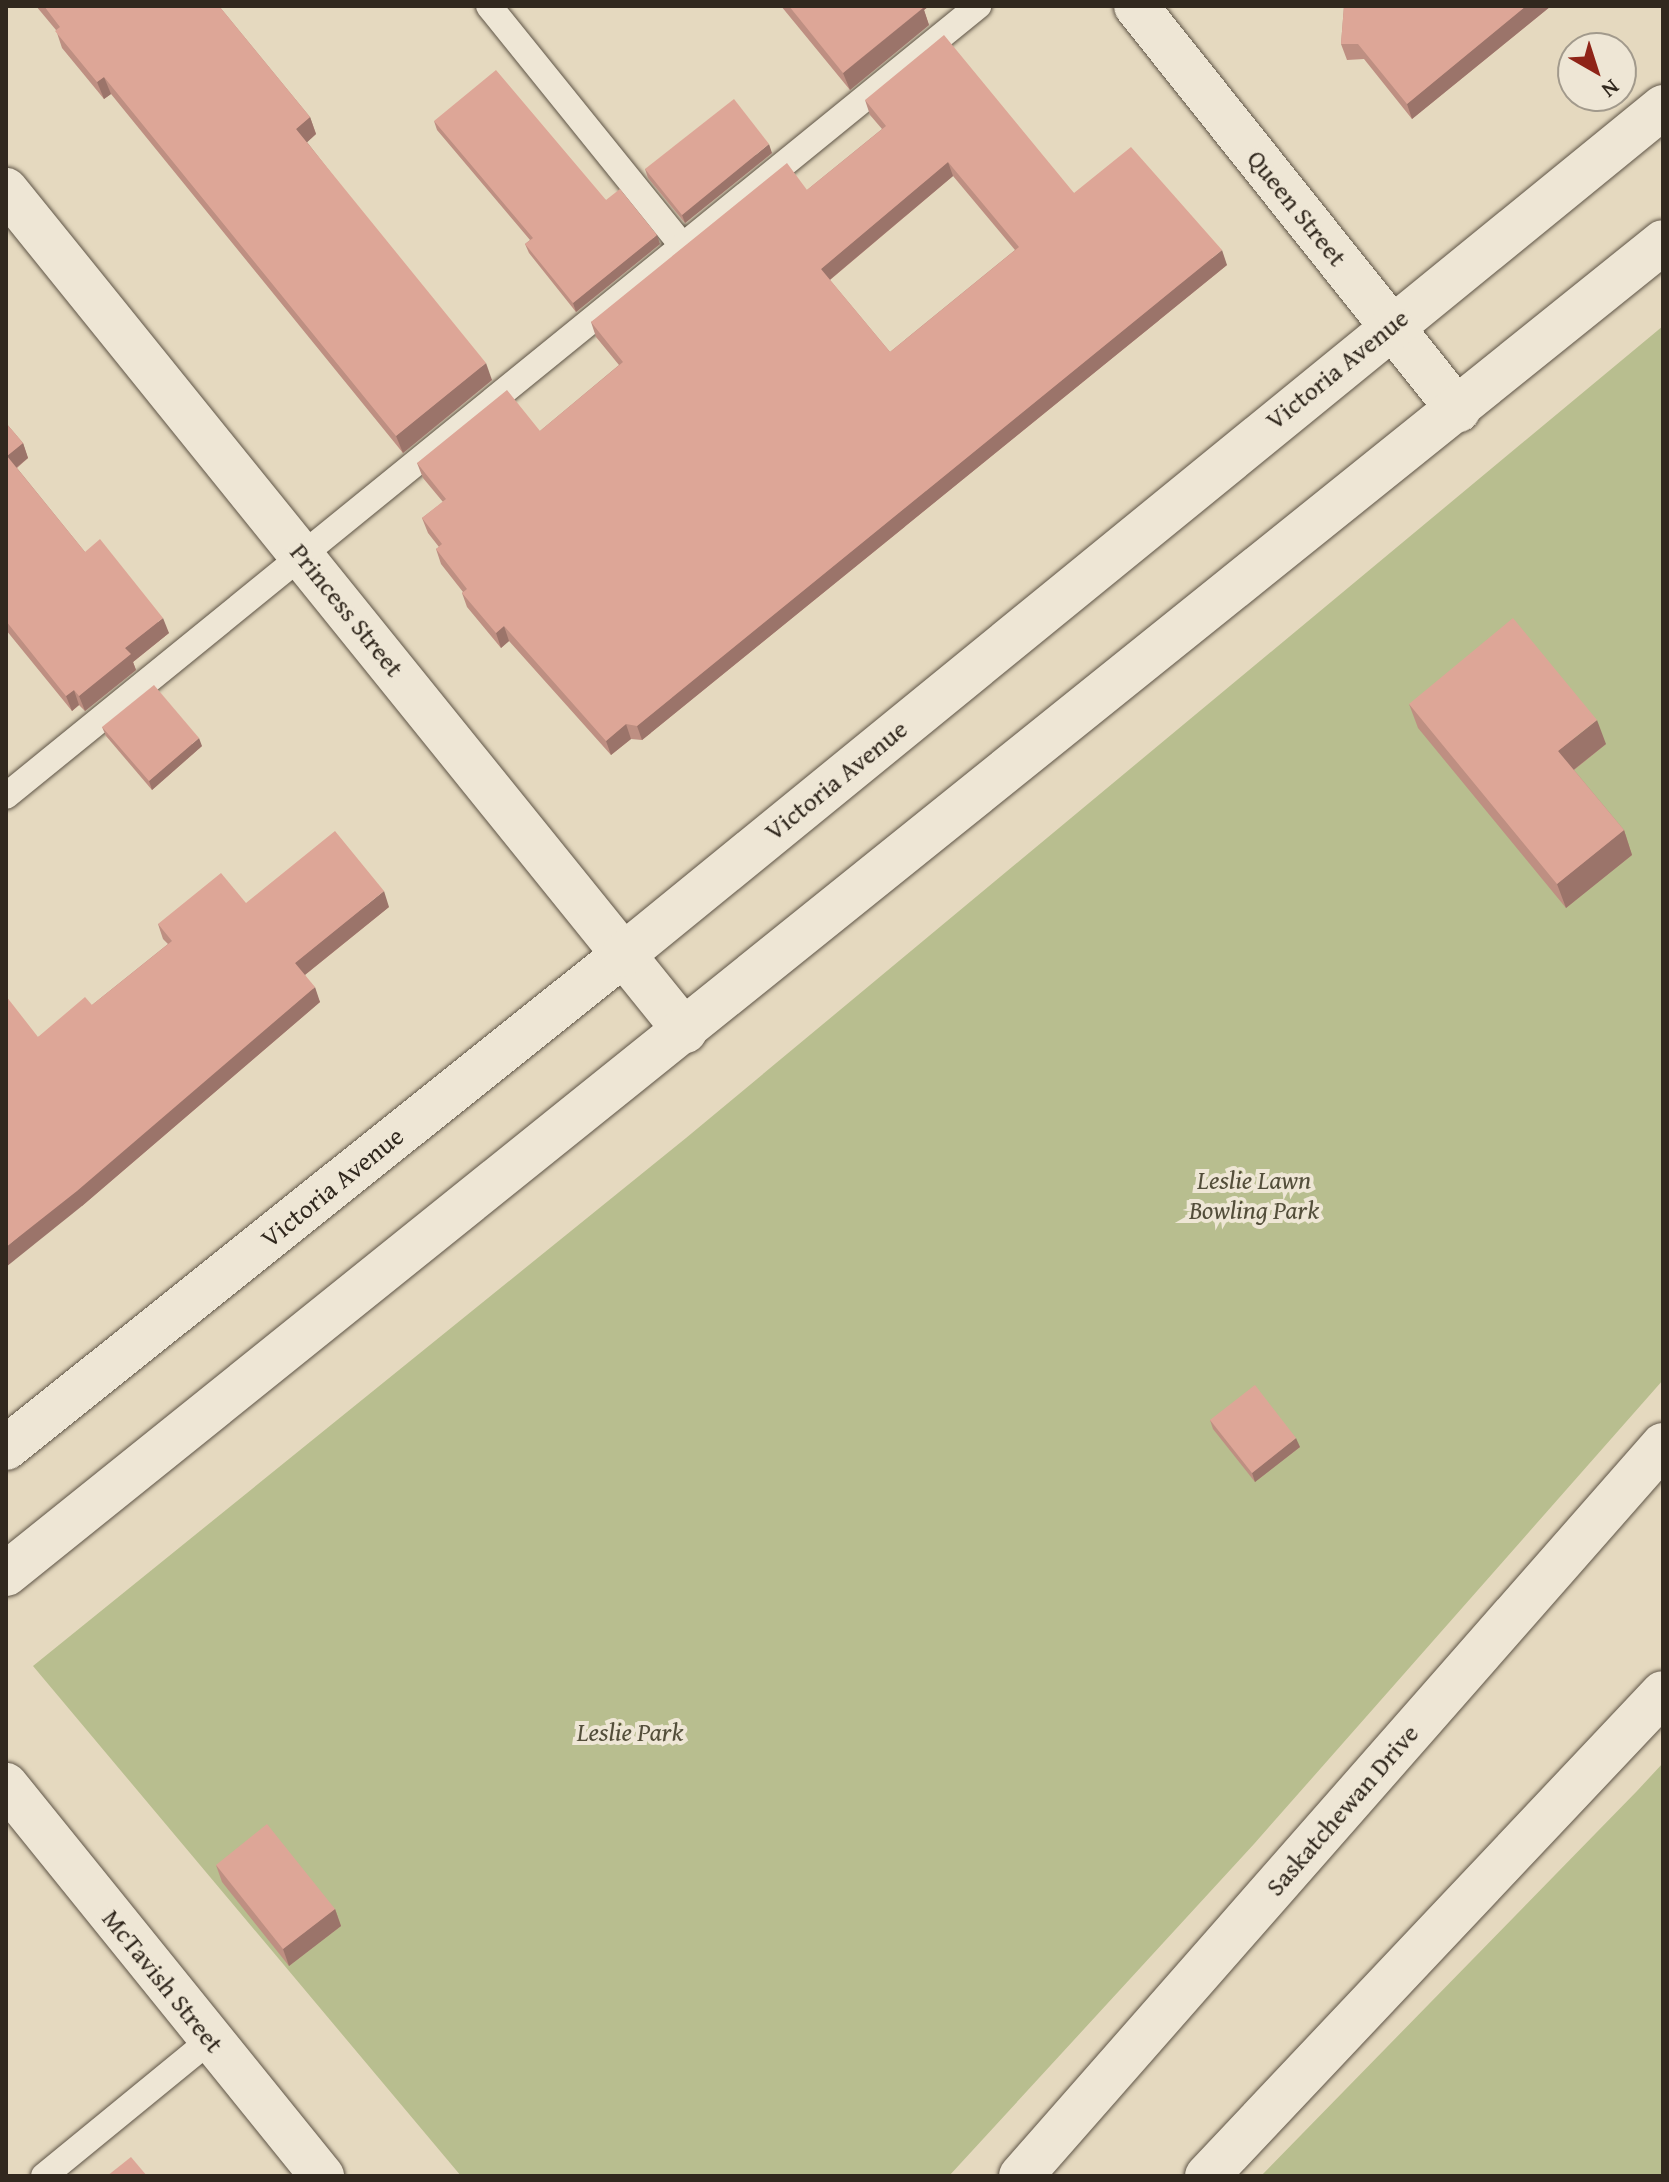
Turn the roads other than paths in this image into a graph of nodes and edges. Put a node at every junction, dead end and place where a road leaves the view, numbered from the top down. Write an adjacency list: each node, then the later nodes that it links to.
1 (489, 6): 7 (lane)
2 (978, 6): 7 (lane)
3 (1136, 6): 8 (street, Queen Street)
4 (1663, 107): 8 (street, Victoria Avenue)
5 (6, 190): 10 (street, Princess Street)
6 (1663, 242): 9 (street)
7 (683, 246): 10 (lane)
8 (1390, 325): 9 (street, Queen Street); 12 (street, Victoria Avenue)
9 (1458, 410): 13 (street)
10 (303, 555): 11 (lane); 12 (street, Princess Street)
11 (6, 796)
12 (623, 955): 13 (street, Princess Street); 15 (street, Victoria Avenue)
13 (685, 1031): 16 (street)
14 (1663, 1445): 22 (street, Saskatchewan Drive)
15 (6, 1448)
16 (6, 1574)
17 (1663, 1693): 23 (street)
18 (6, 1785): 19 (street, McTavish Street)
19 (210, 2040): 20 (lane); 21 (street, McTavish Street)
20 (44, 2176)
21 (322, 2176)
22 (1021, 2176)
23 (1207, 2176)

